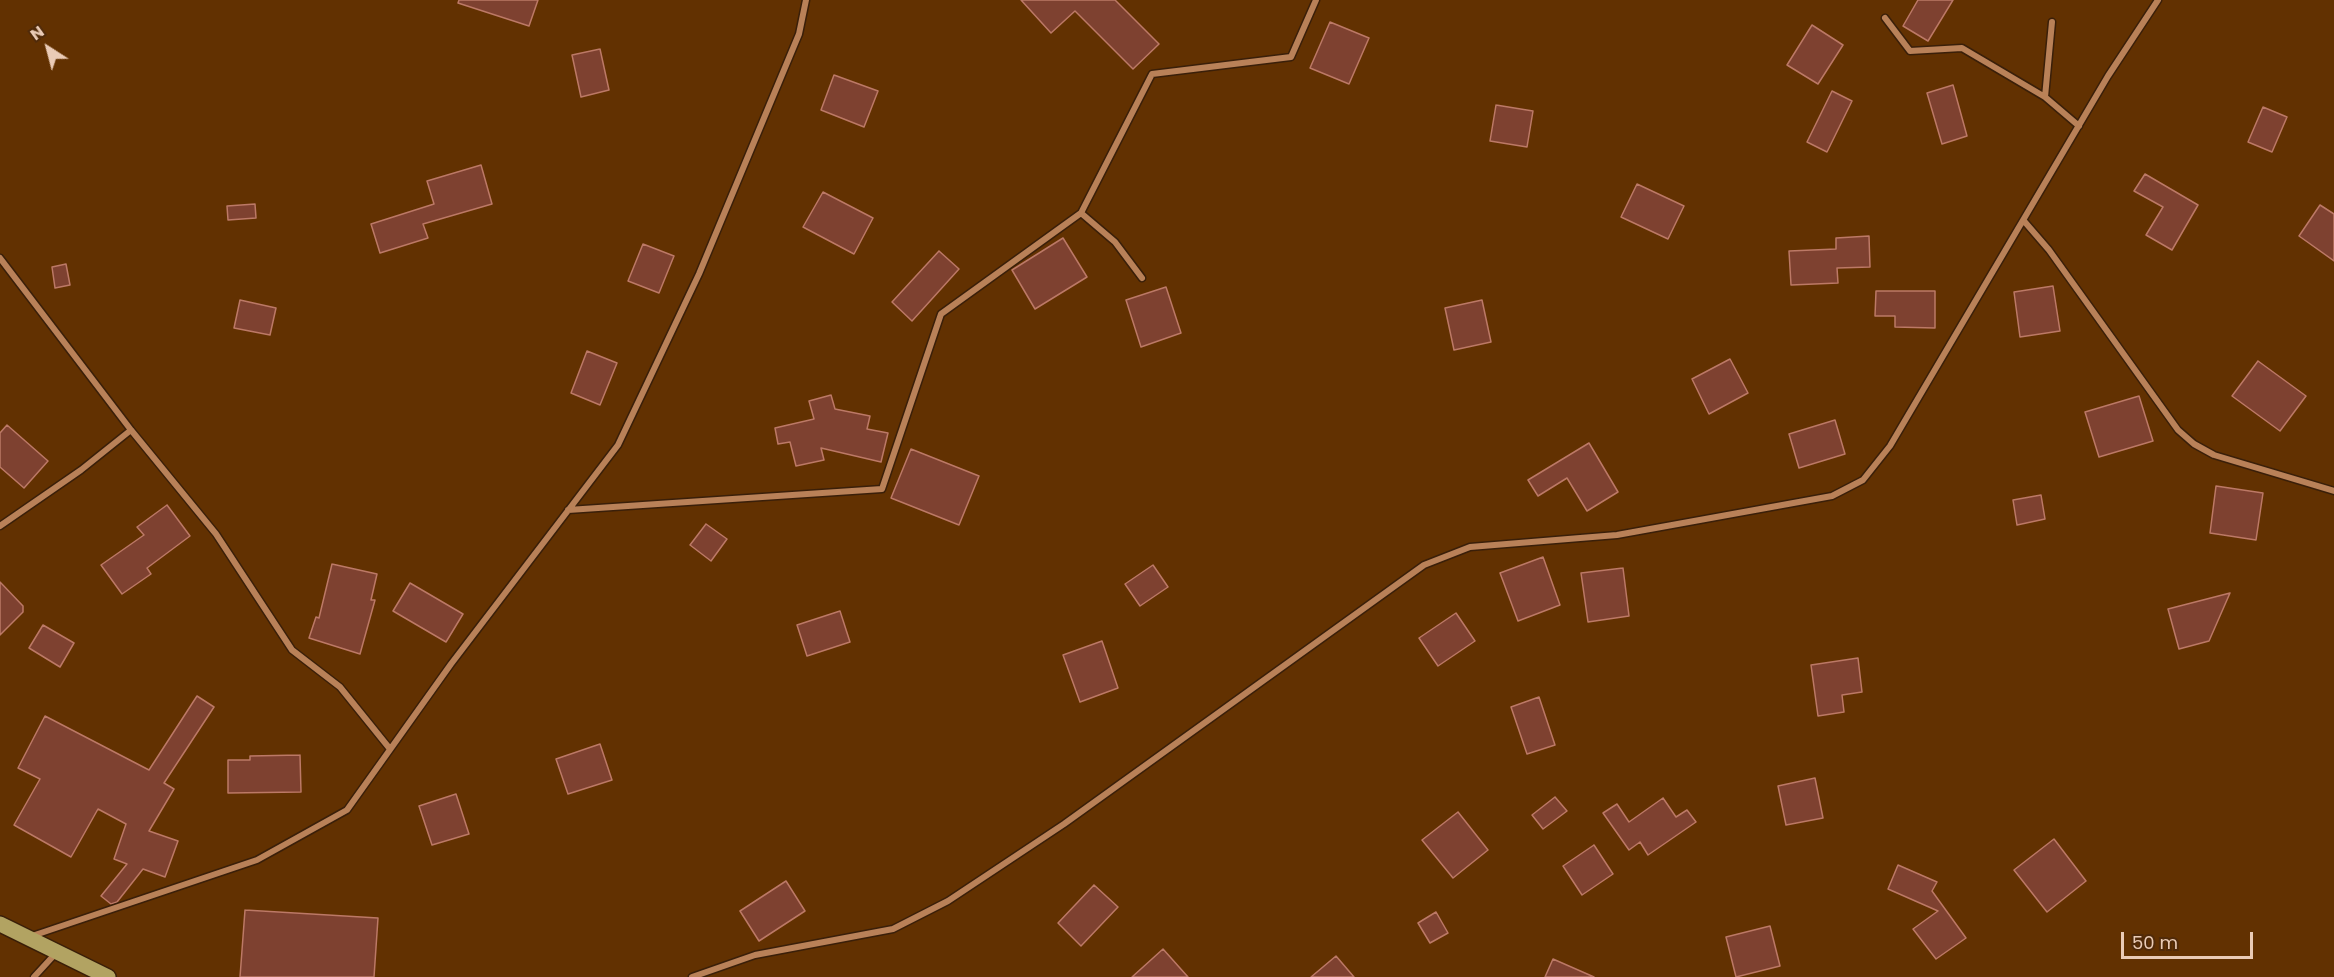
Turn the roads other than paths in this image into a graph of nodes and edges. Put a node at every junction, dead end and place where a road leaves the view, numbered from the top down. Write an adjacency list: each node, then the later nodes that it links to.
1 (806, 0): 14 (street)
2 (1316, 0): 8 (street)
3 (2158, 0): 7 (street)
4 (1885, 18): 6 (street)
5 (2052, 22): 6 (street)
6 (2045, 97): 7 (street)
7 (2079, 126): 9 (street)
8 (1081, 213): 11 (street); 14 (street)
9 (2024, 221): 13 (street); 22 (street)
10 (0, 258): 12 (street)
11 (1142, 278)
12 (131, 430): 15 (street); 16 (street)
13 (2334, 491)
14 (568, 510): 16 (street)
15 (0, 526)
16 (390, 749): 18 (street)
17 (0, 924): 18 (main road)
18 (26, 938): 19 (main road)
19 (56, 953): 20 (street); 21 (main road)
20 (34, 977)
21 (108, 977)
22 (692, 977)

